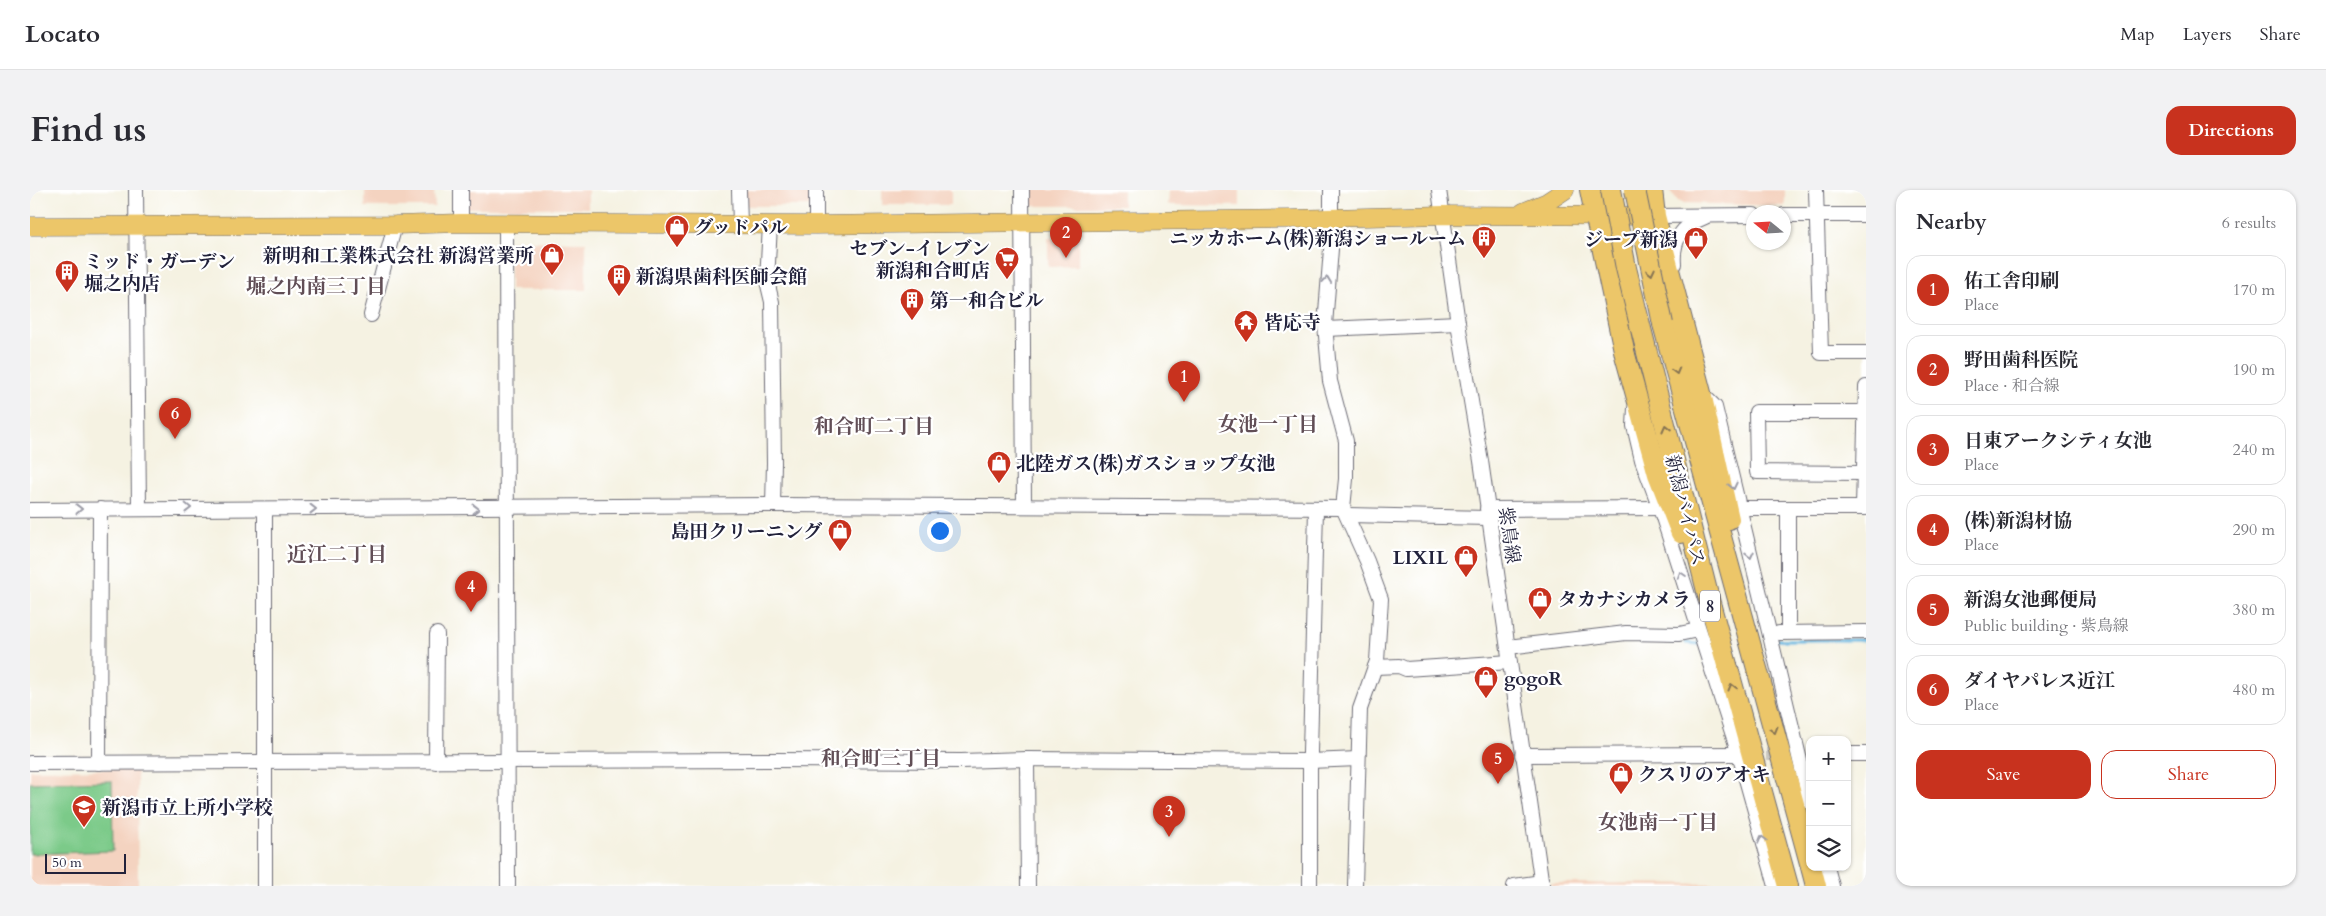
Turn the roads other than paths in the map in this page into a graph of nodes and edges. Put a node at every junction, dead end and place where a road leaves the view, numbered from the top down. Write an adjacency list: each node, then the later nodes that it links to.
1 (136, 190): 27 (street)
2 (461, 190): 26 (street)
3 (739, 190): 29 (street)
4 (816, 190): 31 (street)
5 (1022, 190): 25 (street)
6 (1331, 190): 24 (street)
7 (1439, 190): 15 (street, 紫鳥線)
8 (1565, 190): 16 (main road)
9 (1590, 190): 21 (highway)
10 (1611, 190): 59 (highway, 新潟バイパス / 8, one-way to 10, bridge)
11 (1623, 190): 21 (highway)
12 (1635, 190): 68 (highway, 新潟バイパス / 8, one-way to 68, bridge)
13 (1652, 190): 22 (highway)
14 (1816, 190): 20 (street)
15 (1443, 215): 16 (main road); 24 (main road); 36 (street, 紫鳥線)
16 (1516, 215): 21 (main road)
17 (1708, 215): 18 (street); 22 (street); 34 (street)
18 (1746, 215)
19 (1791, 215): 20 (street)
20 (1816, 215): 23 (street); 39 (street)
21 (1594, 216): 22 (main road); 37 (highway)
22 (1655, 216): 34 (highway); 37 (highway)
23 (1866, 216)
24 (1332, 218): 25 (main road); 38 (street, one-way to 24)
25 (1022, 221): 31 (main road); 46 (street)
26 (461, 223): 28 (main road); 33 (main road)
27 (137, 224): 32 (main road); 33 (main road); 48 (street)
28 (506, 224): 29 (main road); 54 (street)
29 (740, 225): 30 (main road)
30 (770, 225): 31 (main road); 45 (street)
31 (816, 225)
32 (30, 226)
33 (395, 226): 35 (street)
34 (1672, 281): 41 (highway)
35 (371, 315)
36 (1458, 323): 38 (street); 58 (street, 紫鳥線)
37 (1618, 326): 42 (highway)
38 (1326, 329): 57 (street)
39 (1866, 353)
40 (1866, 387): 43 (street)
41 (1701, 393): 50 (street, one-way to 50); 68 (highway)
42 (1636, 394): 49 (street); 59 (highway)
43 (1864, 412): 44 (street); 44 (street)
44 (1864, 473): 52 (street)
45 (773, 506): 46 (street); 54 (street)
46 (1024, 506): 55 (street)
47 (100, 508): 48 (street); 56 (street, one-way to 47); 80 (street)
48 (139, 508): 53 (street, one-way to 53)
49 (1663, 508): 58 (street); 60 (street, one-way to 49)
50 (1737, 508): 51 (street); 61 (street, one-way to 61)
51 (1788, 508): 52 (street); 62 (street)
52 (1865, 508)
53 (265, 509): 54 (street, one-way to 54); 81 (street)
54 (506, 509): 77 (street)
55 (1316, 509): 57 (street); 78 (street)
56 (30, 510)
57 (1345, 512): 58 (street); 67 (street)
58 (1488, 514): 65 (street, 紫鳥線)
59 (1710, 607): 94 (highway, 新潟バイパス / 8, one-way to 59)
60 (1698, 630): 65 (street); 69 (street)
61 (1768, 632): 62 (street); 70 (street)
62 (1788, 632): 63 (street)
63 (1866, 632)
64 (437, 634): 76 (street)
65 (1508, 647): 66 (street, 紫鳥線)
66 (1510, 662): 67 (street); 73 (street, 紫鳥線)
67 (1375, 667): 75 (street)
68 (1761, 683): 83 (highway, 新潟バイパス / 8, one-way to 83)
69 (1739, 754): 73 (street); 93 (street, one-way to 69)
70 (1800, 754): 82 (street)
71 (1851, 754): 72 (street)
72 (1866, 754)
73 (1522, 755): 86 (street, 紫鳥線)
74 (1027, 759): 77 (street); 78 (street); 89 (street)
75 (1358, 759): 78 (street); 91 (street)
76 (436, 762): 77 (street); 81 (street)
77 (506, 762): 88 (street)
78 (1310, 762): 90 (street)
79 (30, 763): 80 (street)
80 (99, 763): 81 (street)
81 (265, 763): 87 (street)
82 (1806, 783)
83 (1806, 848)
84 (1812, 871): 95 (highway)
85 (1828, 871): 96 (street)
86 (1542, 884): 92 (street)
87 (265, 886)
88 (508, 886)
89 (1028, 886)
90 (1310, 886)
91 (1355, 886)
92 (1514, 886)
93 (1776, 886)
94 (1788, 886)
95 (1816, 886)
96 (1832, 886)

